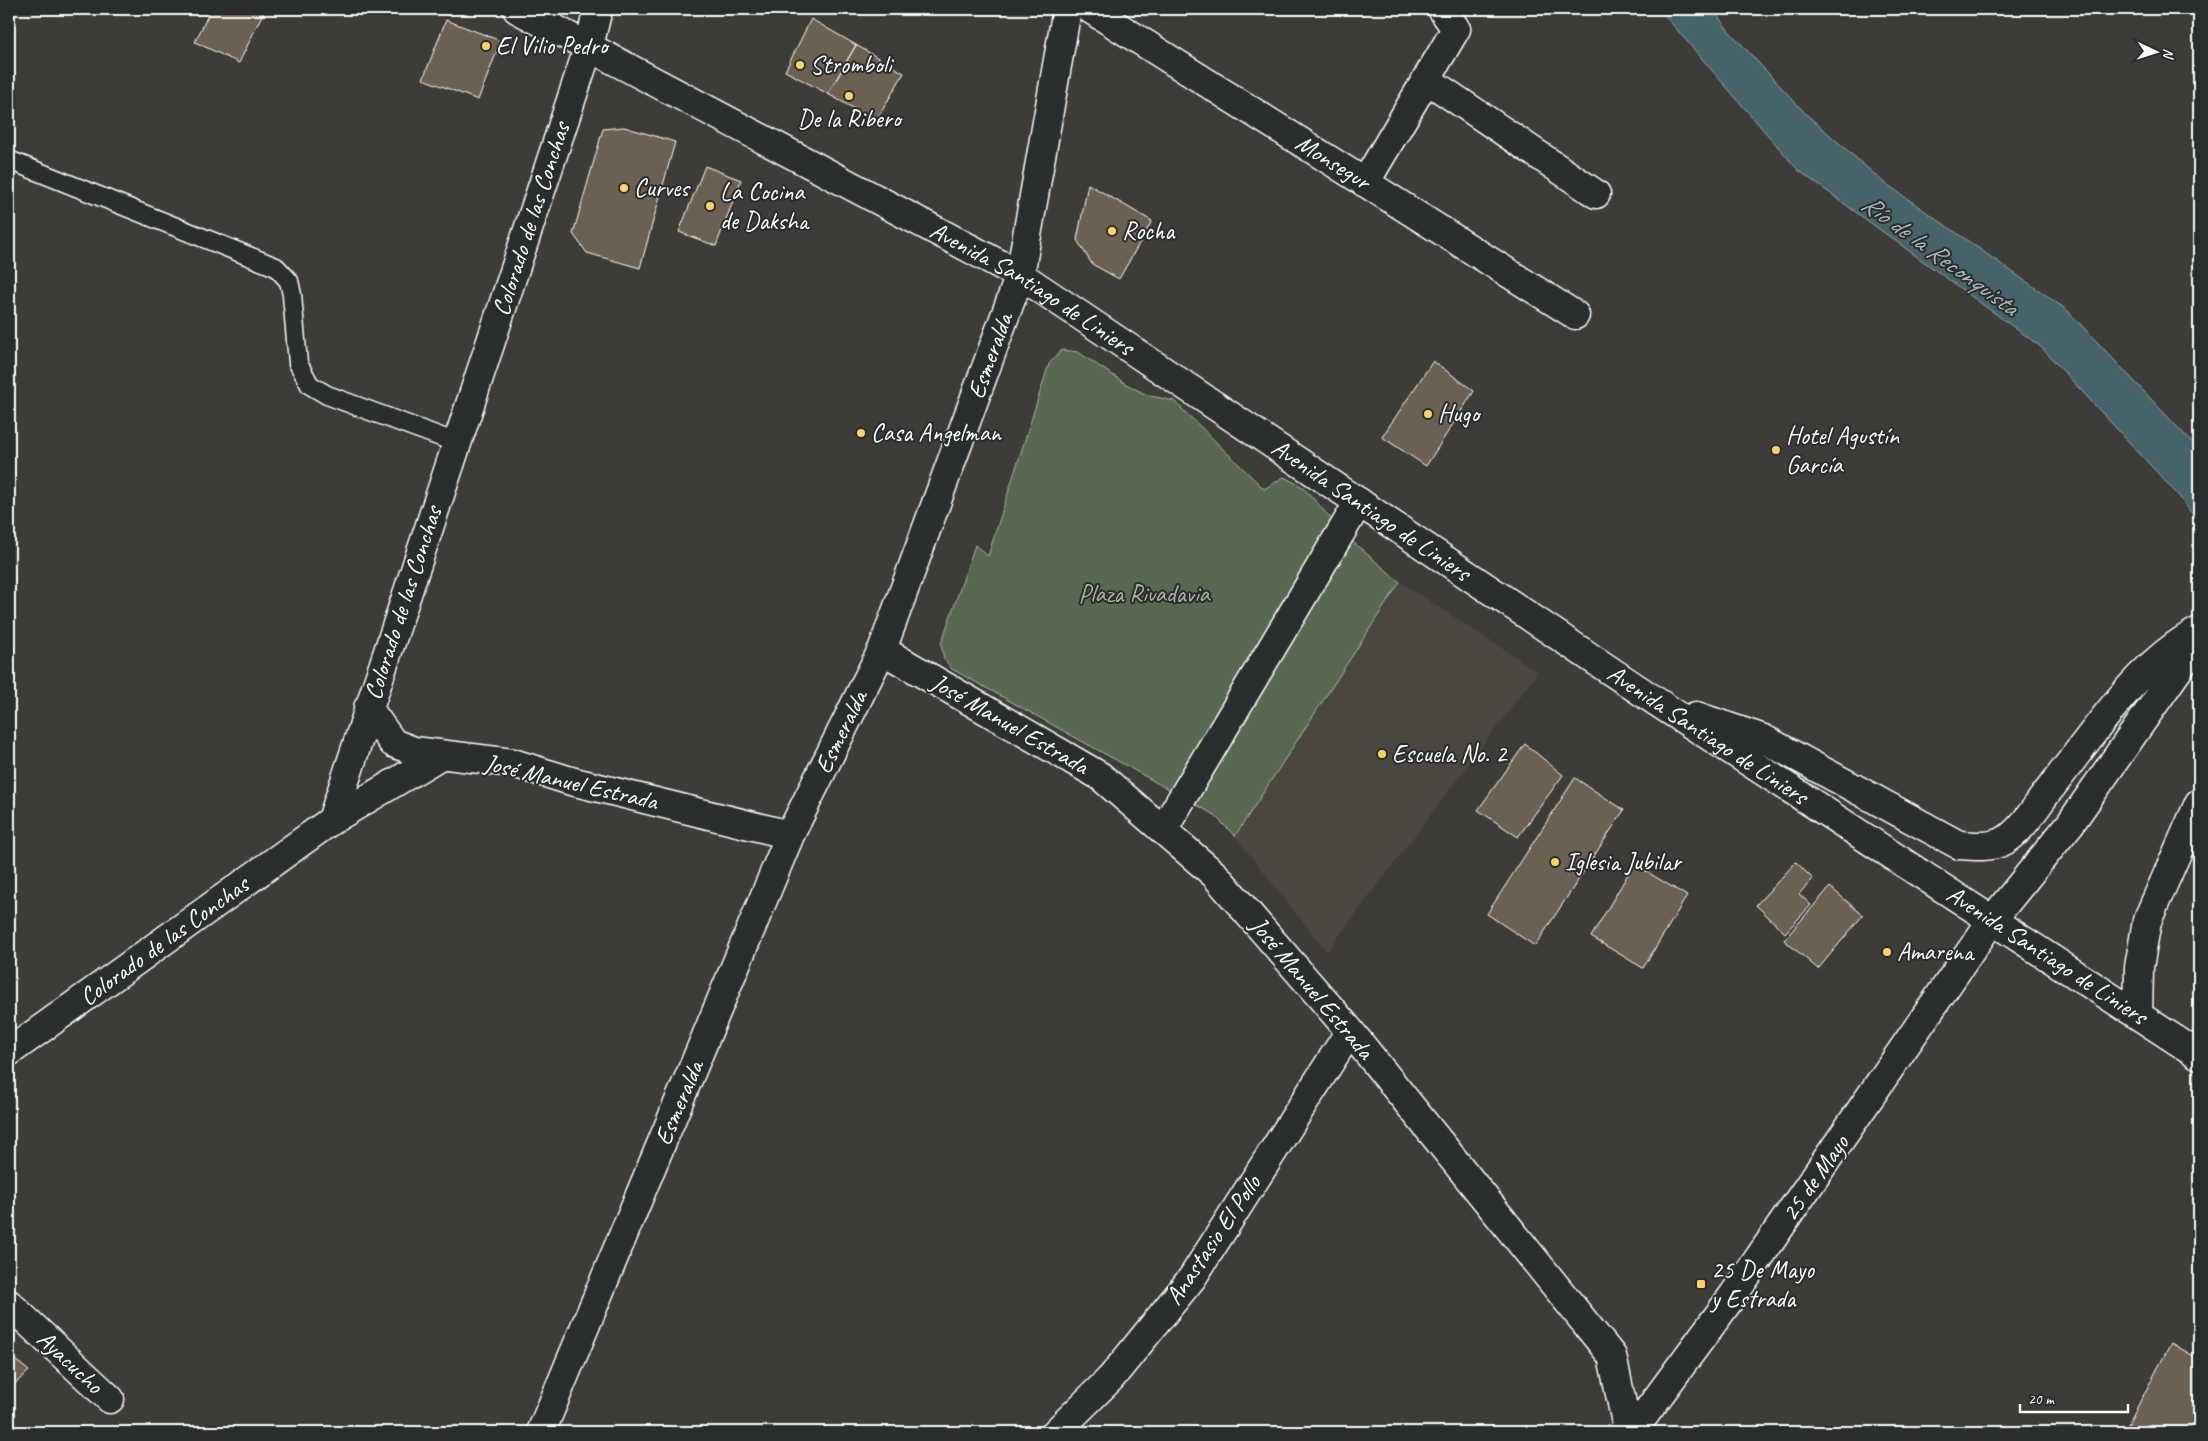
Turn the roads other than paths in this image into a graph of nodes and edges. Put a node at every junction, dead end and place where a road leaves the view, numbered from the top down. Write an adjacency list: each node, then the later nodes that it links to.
1 (517, 9): 6 (street, Avenida Santiago de Liniers)
2 (598, 9): 6 (street, Colorado de las Conchas)
3 (1067, 9): 11 (street, Esmeralda)
4 (1090, 9): 9 (street, Monsegur)
5 (1442, 9): 7 (street)
6 (589, 46): 11 (street, Avenida Santiago de Liniers); 13 (street, Colorado de las Conchas)
7 (1426, 80): 9 (street); 10 (street)
8 (9, 160): 13 (lane)
9 (1365, 183): 12 (street, Monsegur)
10 (1596, 194)
11 (1020, 275): 14 (street, Avenida Santiago de Liniers); 17 (street, Esmeralda)
12 (1575, 315)
13 (457, 442): 19 (street, Colorado de las Conchas)
14 (1359, 502): 18 (street, Avenida Santiago de Liniers); 23 (street)
15 (2199, 631): 18 (street)
16 (2199, 640): 25 (street, 25 de Mayo)
17 (882, 650): 23 (street, José Manuel Estrada); 24 (street, Esmeralda)
18 (1657, 702): 25 (street, Avenida Santiago de Liniers)
19 (368, 708): 20 (street, José Manuel Estrada); 22 (street, Colorado de las Conchas)
20 (441, 755): 22 (street); 24 (street, José Manuel Estrada)
21 (2199, 804): 26 (street)
22 (332, 820): 28 (street, Colorado de las Conchas)
23 (1163, 830): 27 (street, José Manuel Estrada)
24 (790, 835): 32 (street, Esmeralda)
25 (1992, 920): 26 (street, Avenida Santiago de Liniers); 35 (street, 25 de Mayo)
26 (2138, 1014): 29 (street, Avenida Santiago de Liniers)
27 (1350, 1031): 33 (street, Anastasio El Pollo); 34 (street, José Manuel Estrada)
28 (9, 1052)
29 (2199, 1055)
30 (9, 1304): 31 (street, Ayacucho)
31 (110, 1400)
32 (541, 1432)
33 (1056, 1432)
34 (1628, 1432)
35 (1632, 1432)

